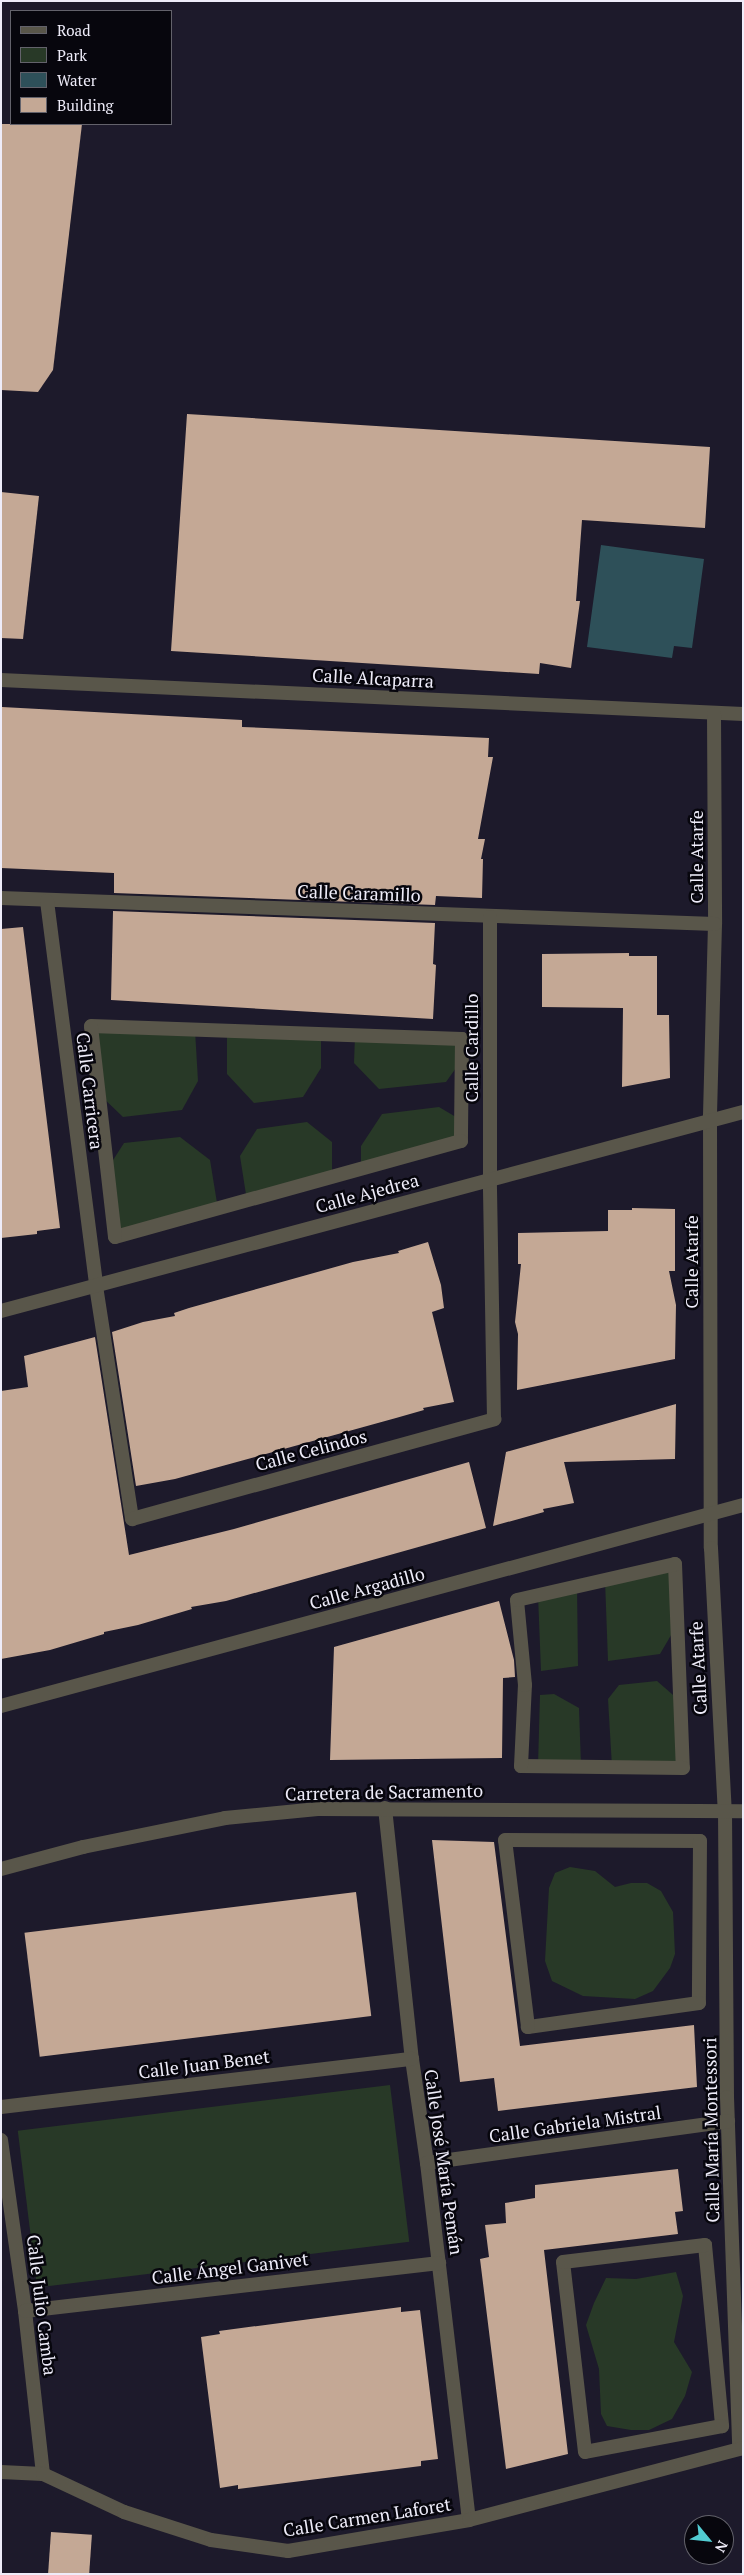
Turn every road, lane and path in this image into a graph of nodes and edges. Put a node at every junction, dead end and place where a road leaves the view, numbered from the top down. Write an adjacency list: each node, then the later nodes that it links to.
1 (1, 680): 2 (street, Calle Alcaparra)
2 (714, 714): 3 (street, Calle Alcaparra); 7 (street, Calle Atarfe)
3 (743, 714)
4 (1, 898): 5 (street, Calle Caramillo)
5 (47, 901): 6 (street, Calle Caramillo); 12 (street, Calle Carricera)
6 (490, 917): 7 (street, Calle Caramillo); 11 (street, Calle Cardillo)
7 (714, 924): 10 (street, Calle Atarfe)
8 (462, 1040): 8 (street)
9 (743, 1112): 10 (street, Calle Ajedrea)
10 (710, 1120): 11 (street, Calle Ajedrea); 15 (street, Calle Atarfe)
11 (490, 1179): 12 (street, Calle Ajedrea); 12 (street, Calle Celindos)
12 (96, 1286): 13 (street, Calle Ajedrea)
13 (1, 1311)
14 (743, 1505): 15 (street, Calle Argadillo)
15 (711, 1514): 17 (street, Calle Argadillo); 19 (street, Calle Atarfe)
16 (517, 1600): 16 (street)
17 (1, 1706)
18 (385, 1808): 19 (street, Carretera de Sacramento); 22 (street, Carretera de Sacramento); 23 (street, Calle José María Pemán)
19 (725, 1810): 20 (street, Carretera de Sacramento); 25 (street, Calle María Montessori)
20 (743, 1811)
21 (700, 1841): 21 (street)
22 (1, 1870)
23 (412, 2059): 24 (street, Calle Juan Benet); 27 (street, Calle José María Pemán)
24 (1, 2107)
25 (728, 2121): 27 (street, Calle Gabriela Mistral); 32 (street, Calle María Montessori)
26 (1, 2140): 28 (street, Calle Julio Camba)
27 (427, 2163): 30 (street, Calle José María Pemán)
28 (6, 2208): 31 (street, Calle Julio Camba)
29 (704, 2245): 29 (street)
30 (439, 2263): 31 (street, Calle Ángel Ganivet); 35 (street, Calle José María Pemán)
31 (25, 2311): 34 (street, Calle Julio Camba)
32 (741, 2448): 35 (street, Calle Carmen Laforet)
33 (1, 2472): 34 (street, Calle Carmen Laforet)
34 (43, 2474): 35 (street, Calle Carmen Laforet)
35 (469, 2520)

